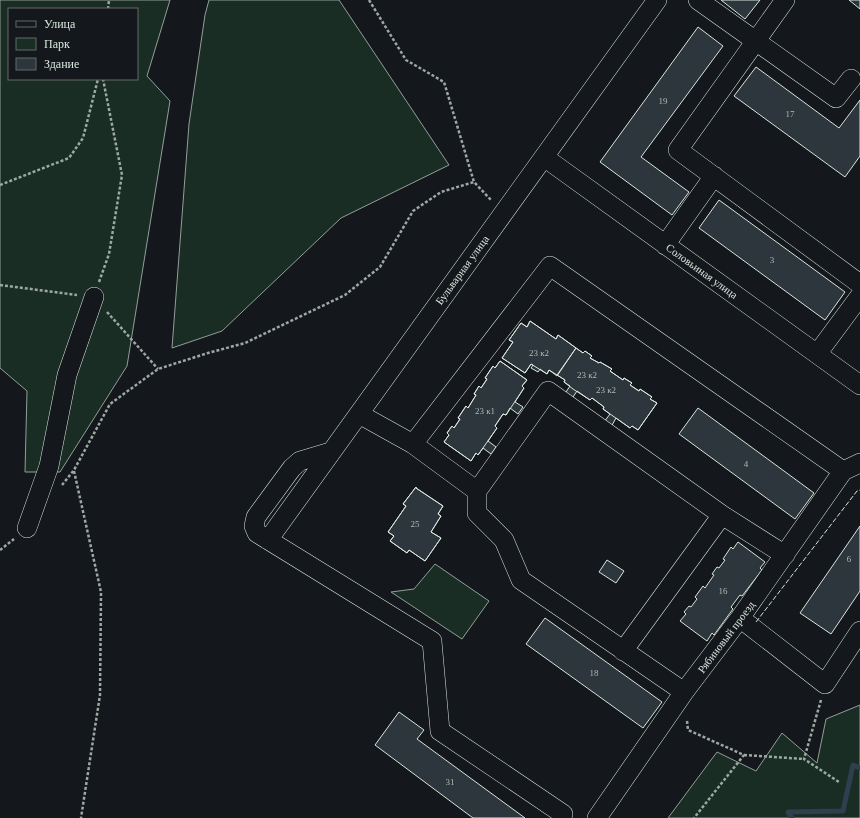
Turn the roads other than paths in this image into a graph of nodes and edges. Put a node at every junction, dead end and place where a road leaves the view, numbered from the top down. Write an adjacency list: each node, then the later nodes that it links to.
1 (657, 0): 6 (street, Бульварная улица)
2 (698, 0): 4 (street)
3 (784, 0): 4 (street)
4 (756, 41): 5 (street); 7 (street)
5 (851, 79)
6 (544, 157): 8 (street, Соловьиная улица); 14 (street, Бульварная улица)
7 (714, 176): 8 (street); 9 (street)
8 (665, 244): 12 (street, Соловьиная улица)
9 (860, 284)
10 (860, 296): 12 (street)
11 (94, 297): 20 (street)
12 (817, 354): 13 (street, Соловьиная улица)
13 (860, 385)
14 (359, 414): 15 (street); 26 (street, Бульварная улица)
15 (413, 444): 17 (street); 18 (street)
16 (860, 463): 17 (street)
17 (843, 471): 21 (street, Рябиновый проезд)
18 (477, 491): 19 (street); 24 (street)
19 (722, 515): 21 (street); 24 (street)
20 (27, 528)
21 (785, 555): 22 (street, Рябиновый проезд)
22 (740, 618): 23 (street); 25 (street, Рябиновый проезд)
23 (860, 631)
24 (623, 651): 25 (street)
25 (684, 692): 27 (street, Рябиновый проезд)
26 (563, 814)
27 (597, 818)

